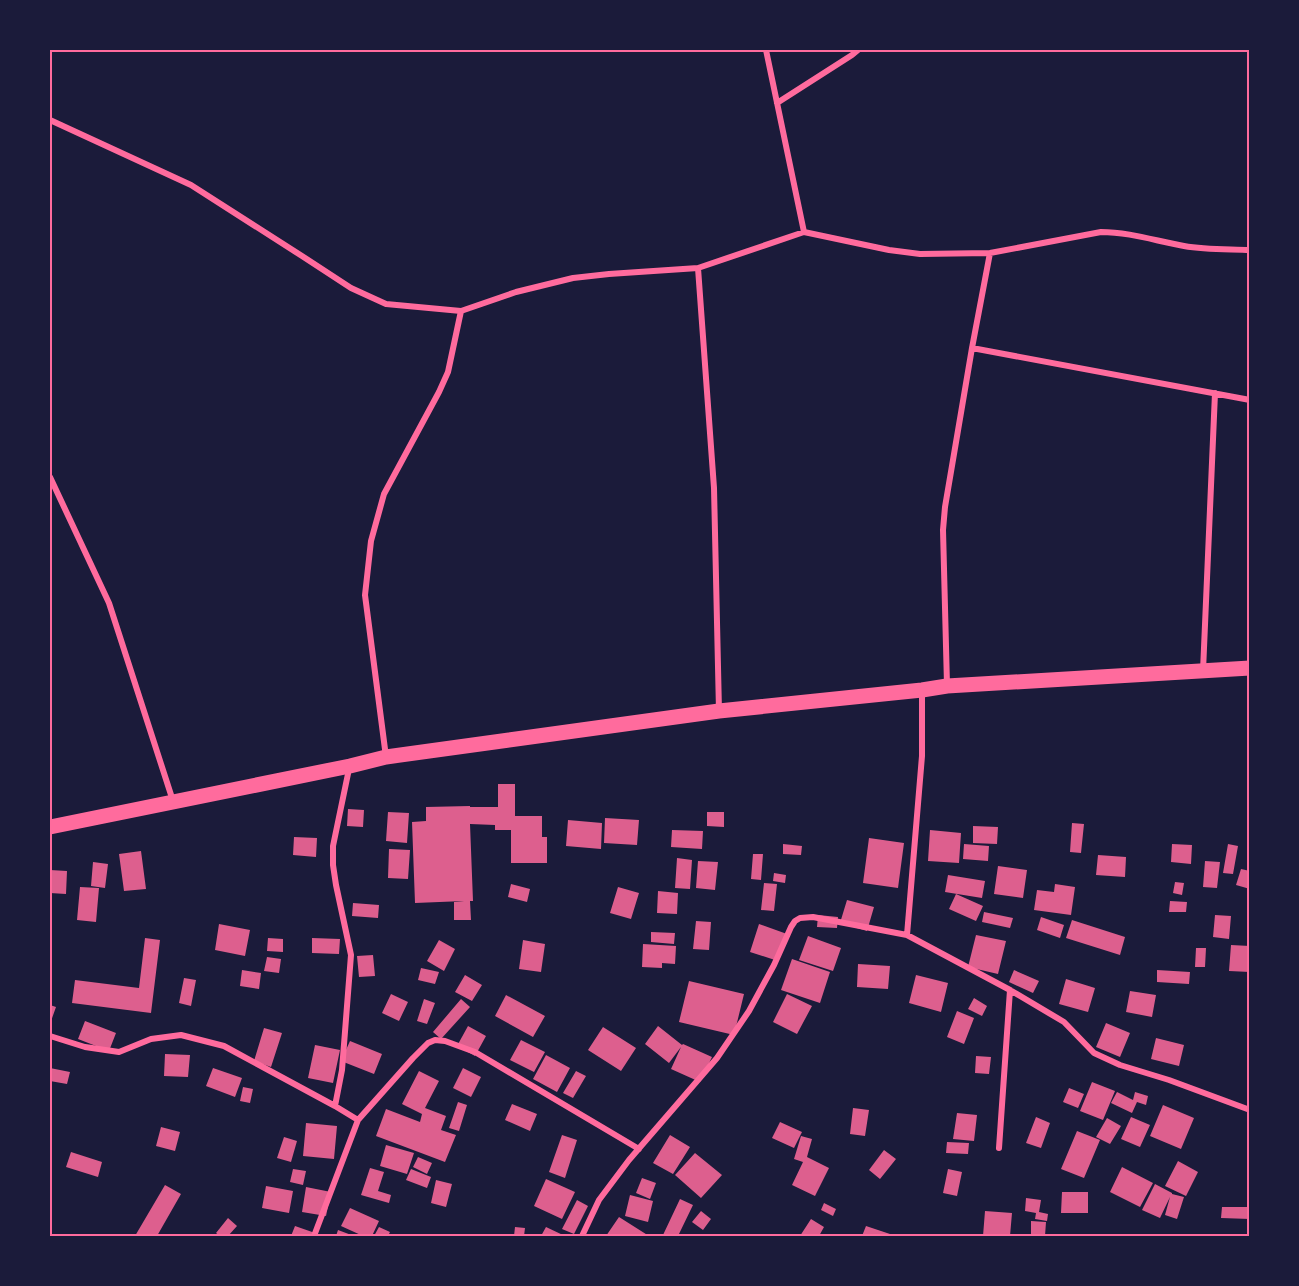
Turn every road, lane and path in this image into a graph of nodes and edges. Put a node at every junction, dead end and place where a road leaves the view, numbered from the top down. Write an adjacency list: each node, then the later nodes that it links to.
1 (766, 50): 3 (street)
2 (858, 50): 3 (street)
3 (777, 103): 5 (street)
4 (50, 120): 9 (street)
5 (804, 232): 7 (street); 8 (street)
6 (1250, 250): 7 (street)
7 (990, 253): 10 (street)
8 (698, 268): 9 (street); 18 (street)
9 (461, 311): 19 (street)
10 (972, 348): 11 (street); 16 (street)
11 (1215, 393): 12 (street); 15 (street)
12 (1250, 400)
13 (50, 477): 21 (street)
14 (1250, 668): 15 (main road)
15 (1203, 671): 16 (main road)
16 (947, 686): 17 (main road)
17 (922, 690): 18 (main road); 23 (street)
18 (719, 711): 19 (main road)
19 (386, 757): 20 (main road)
20 (350, 766): 21 (main road); 26 (street)
21 (173, 802): 22 (main road)
22 (50, 827)
23 (907, 935): 24 (street); 30 (street)
24 (1010, 990): 27 (street); 29 (street)
25 (50, 1036): 26 (street)
26 (335, 1106): 28 (street)
27 (1250, 1110)
28 (358, 1120): 30 (street); 31 (street)
29 (999, 1148)
30 (639, 1149): 32 (street)
31 (314, 1236)
32 (582, 1236)

